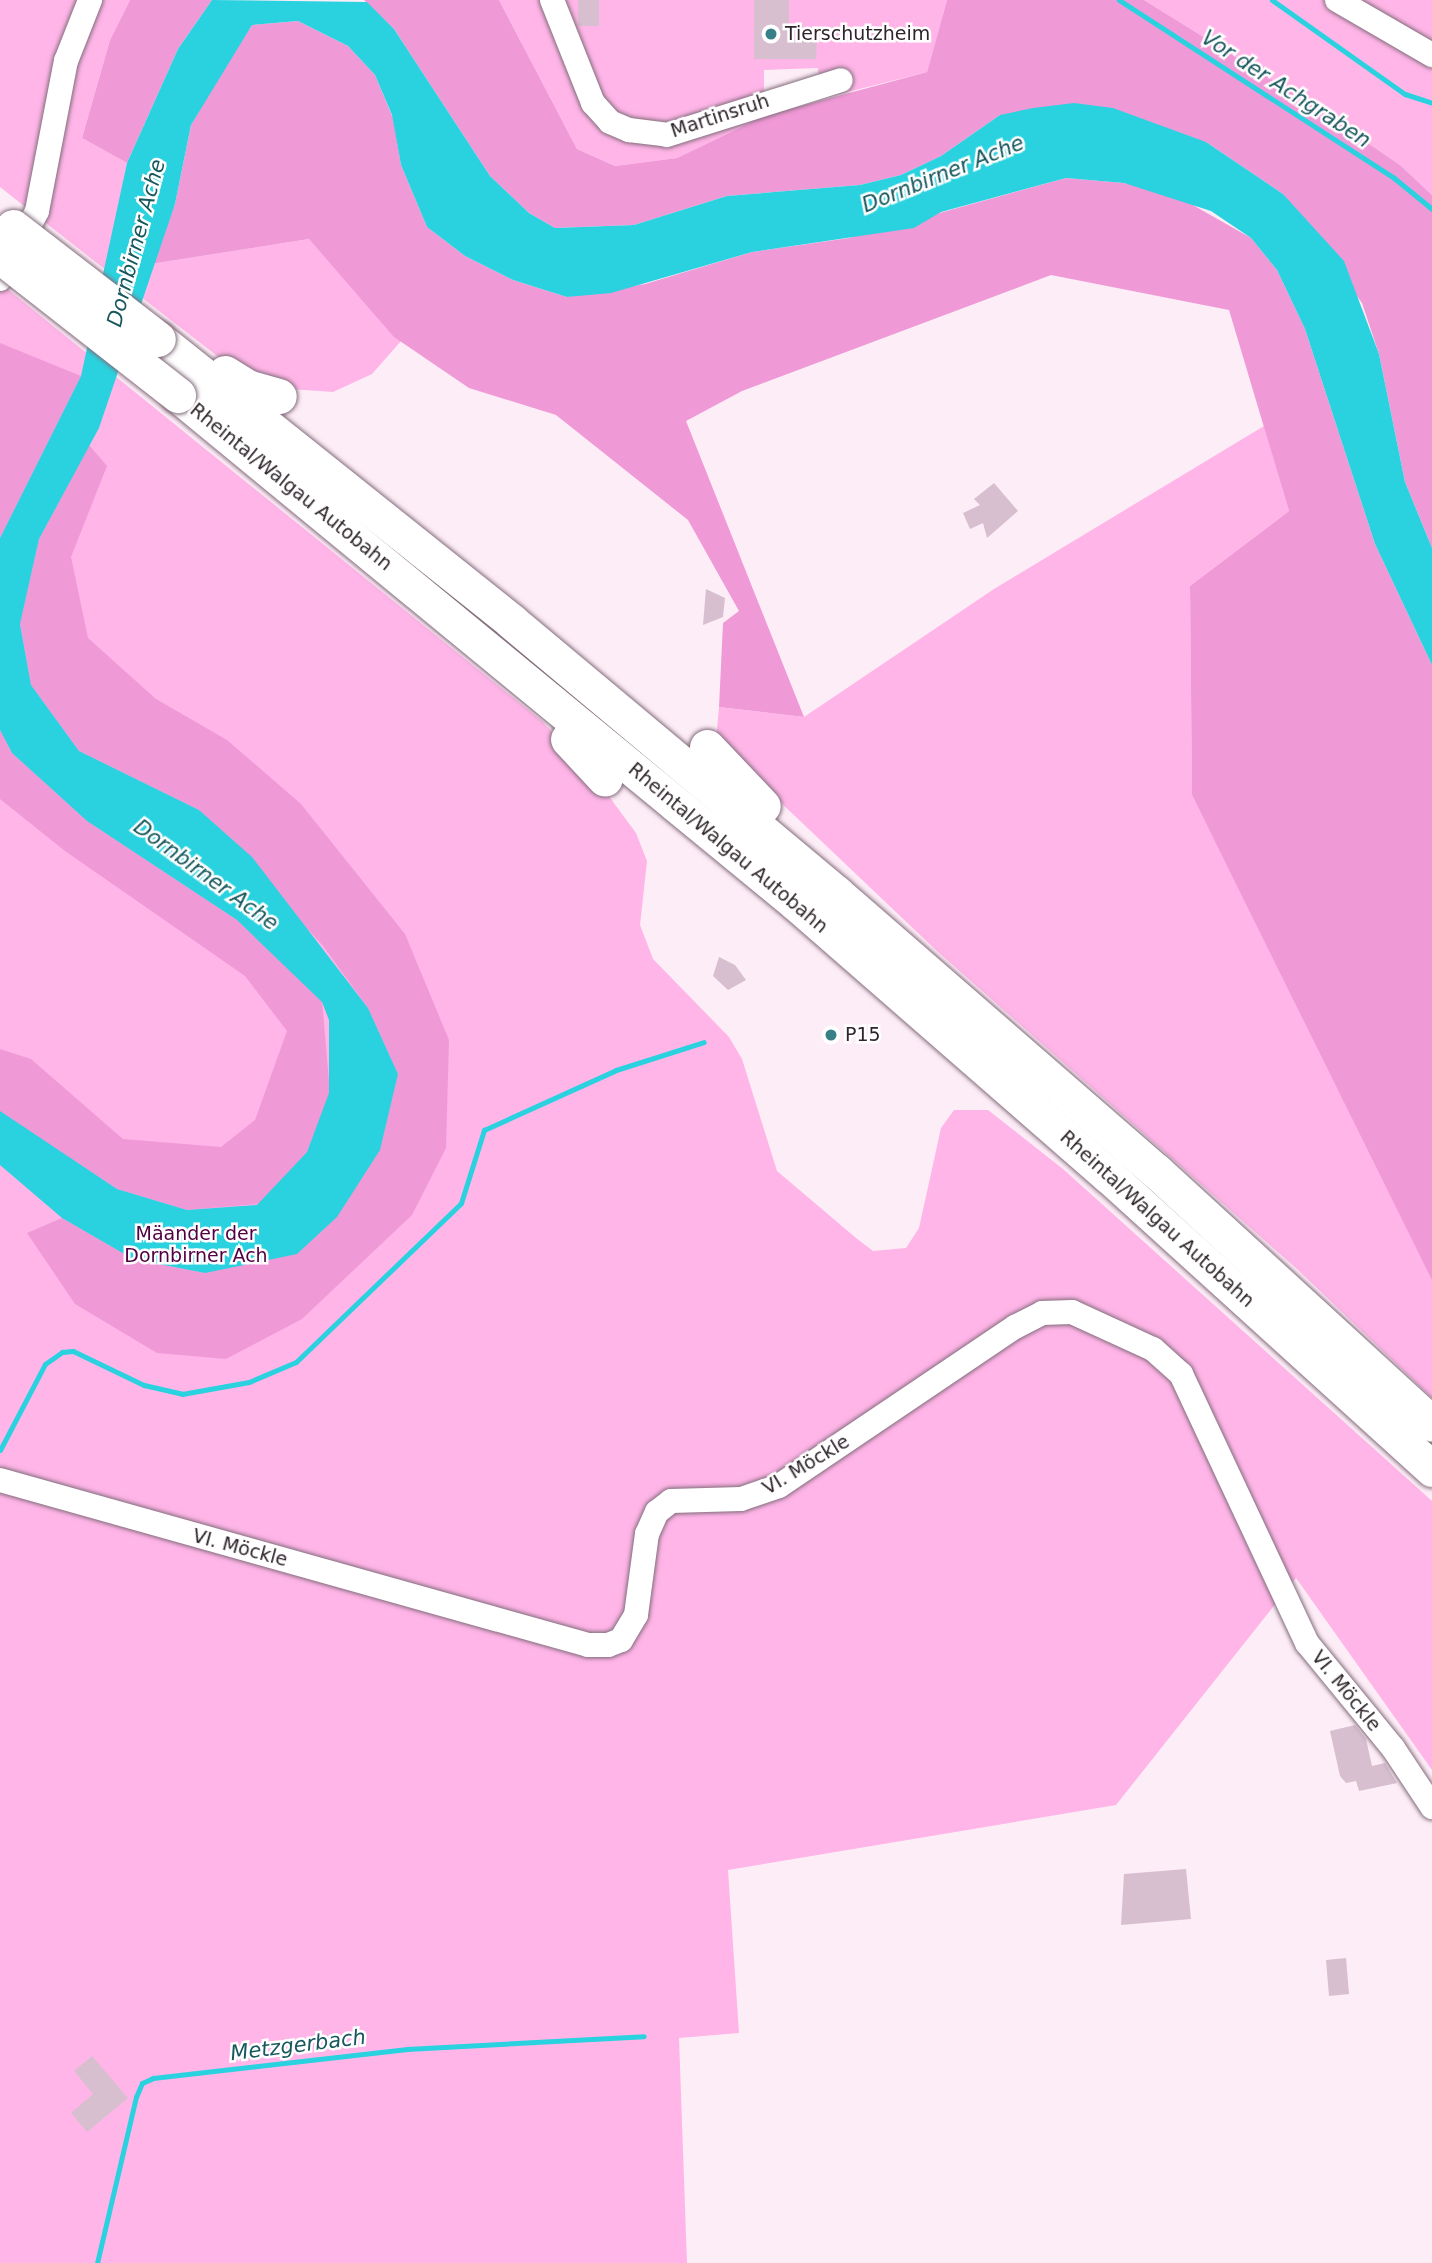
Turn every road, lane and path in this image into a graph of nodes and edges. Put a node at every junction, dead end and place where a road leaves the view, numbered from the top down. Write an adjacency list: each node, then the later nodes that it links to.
1 (90, 0): 7 (street)
2 (552, 0): 5 (street, Martinsruh)
3 (1337, 0): 4 (street)
4 (1432, 55)
5 (841, 80)
6 (4, 233): 8 (highway, Rheintal/Walgau Autobahn, bridge); 8 (highway, Rheintal/Walgau Autobahn, bridge)
7 (0, 279)
8 (190, 372): 9 (highway); 10 (highway, Rheintal/Walgau Autobahn); 13 (highway, Rheintal/Walgau Autobahn)
9 (279, 396)
10 (489, 650): 12 (highway); 15 (highway, Rheintal/Walgau Autobahn)
11 (707, 747): 13 (highway)
12 (605, 779)
13 (836, 892): 16 (highway, Rheintal/Walgau Autobahn)
14 (992, 1104): 15 (highway)
15 (1108, 1175): 17 (highway, Rheintal/Walgau Autobahn)
16 (1432, 1424)
17 (1432, 1469)
18 (0, 1480): 19 (street, VI. Möckle)
19 (1432, 1807)

